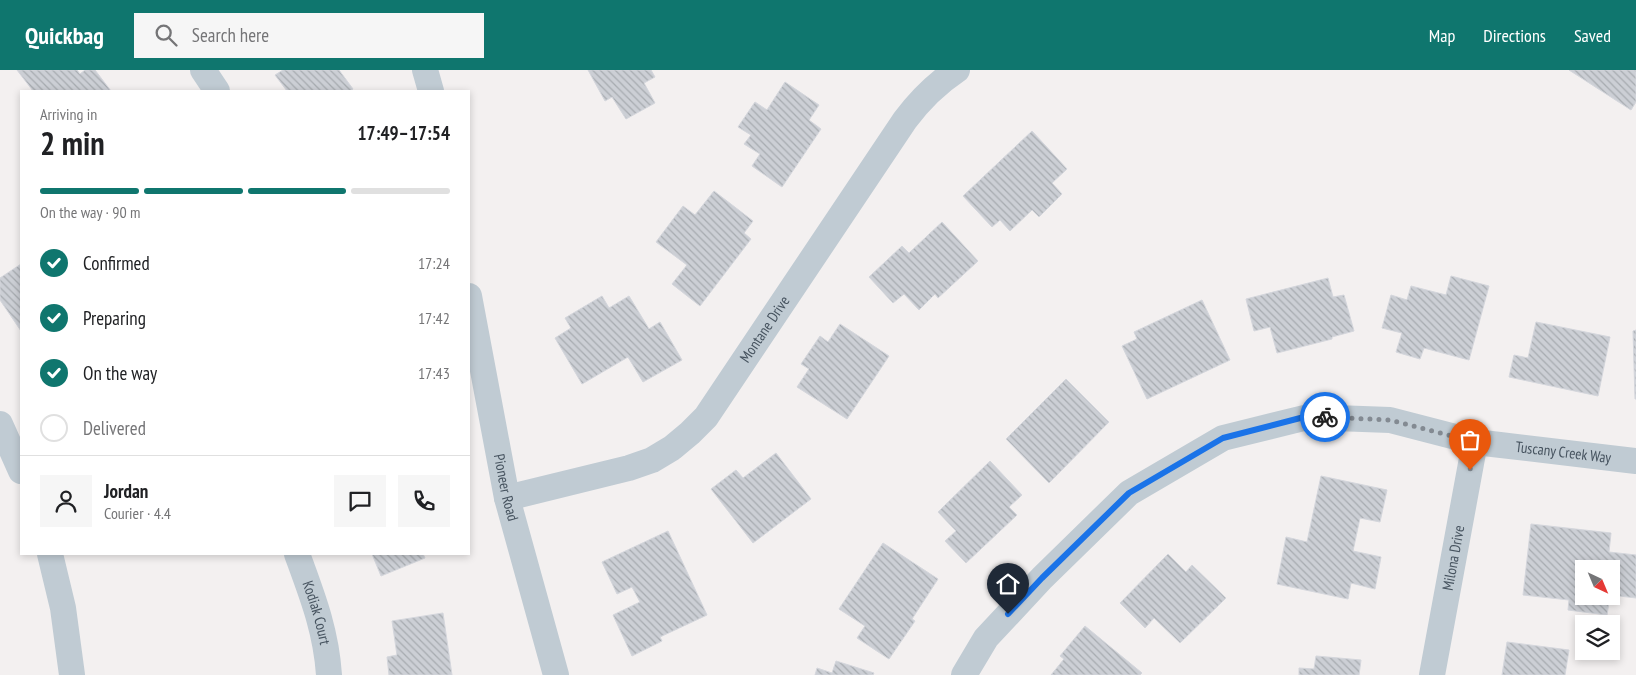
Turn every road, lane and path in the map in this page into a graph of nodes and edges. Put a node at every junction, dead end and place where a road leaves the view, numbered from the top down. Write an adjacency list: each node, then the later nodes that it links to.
1 (203, 70): 4 (street)
2 (425, 70): 5 (street)
3 (944, 73): 12 (street, Montane Drive)
4 (216, 90)
5 (430, 90)
6 (470, 307): 7 (street, Pioneer Road)
7 (477, 382): 12 (street, Pioneer Road)
8 (0, 424): 11 (street)
9 (1475, 442): 10 (street, Tuscany Creek Way); 18 (street, Tuscany Creek Way); 19 (street, Milona Drive)
10 (1636, 461)
11 (20, 469)
12 (507, 498): 17 (street, Pioneer Road)
13 (50, 555): 15 (street)
14 (297, 555): 16 (street, Kodiak Court)
15 (72, 675)
16 (329, 675)
17 (556, 675)
18 (964, 675)
19 (1432, 675)

